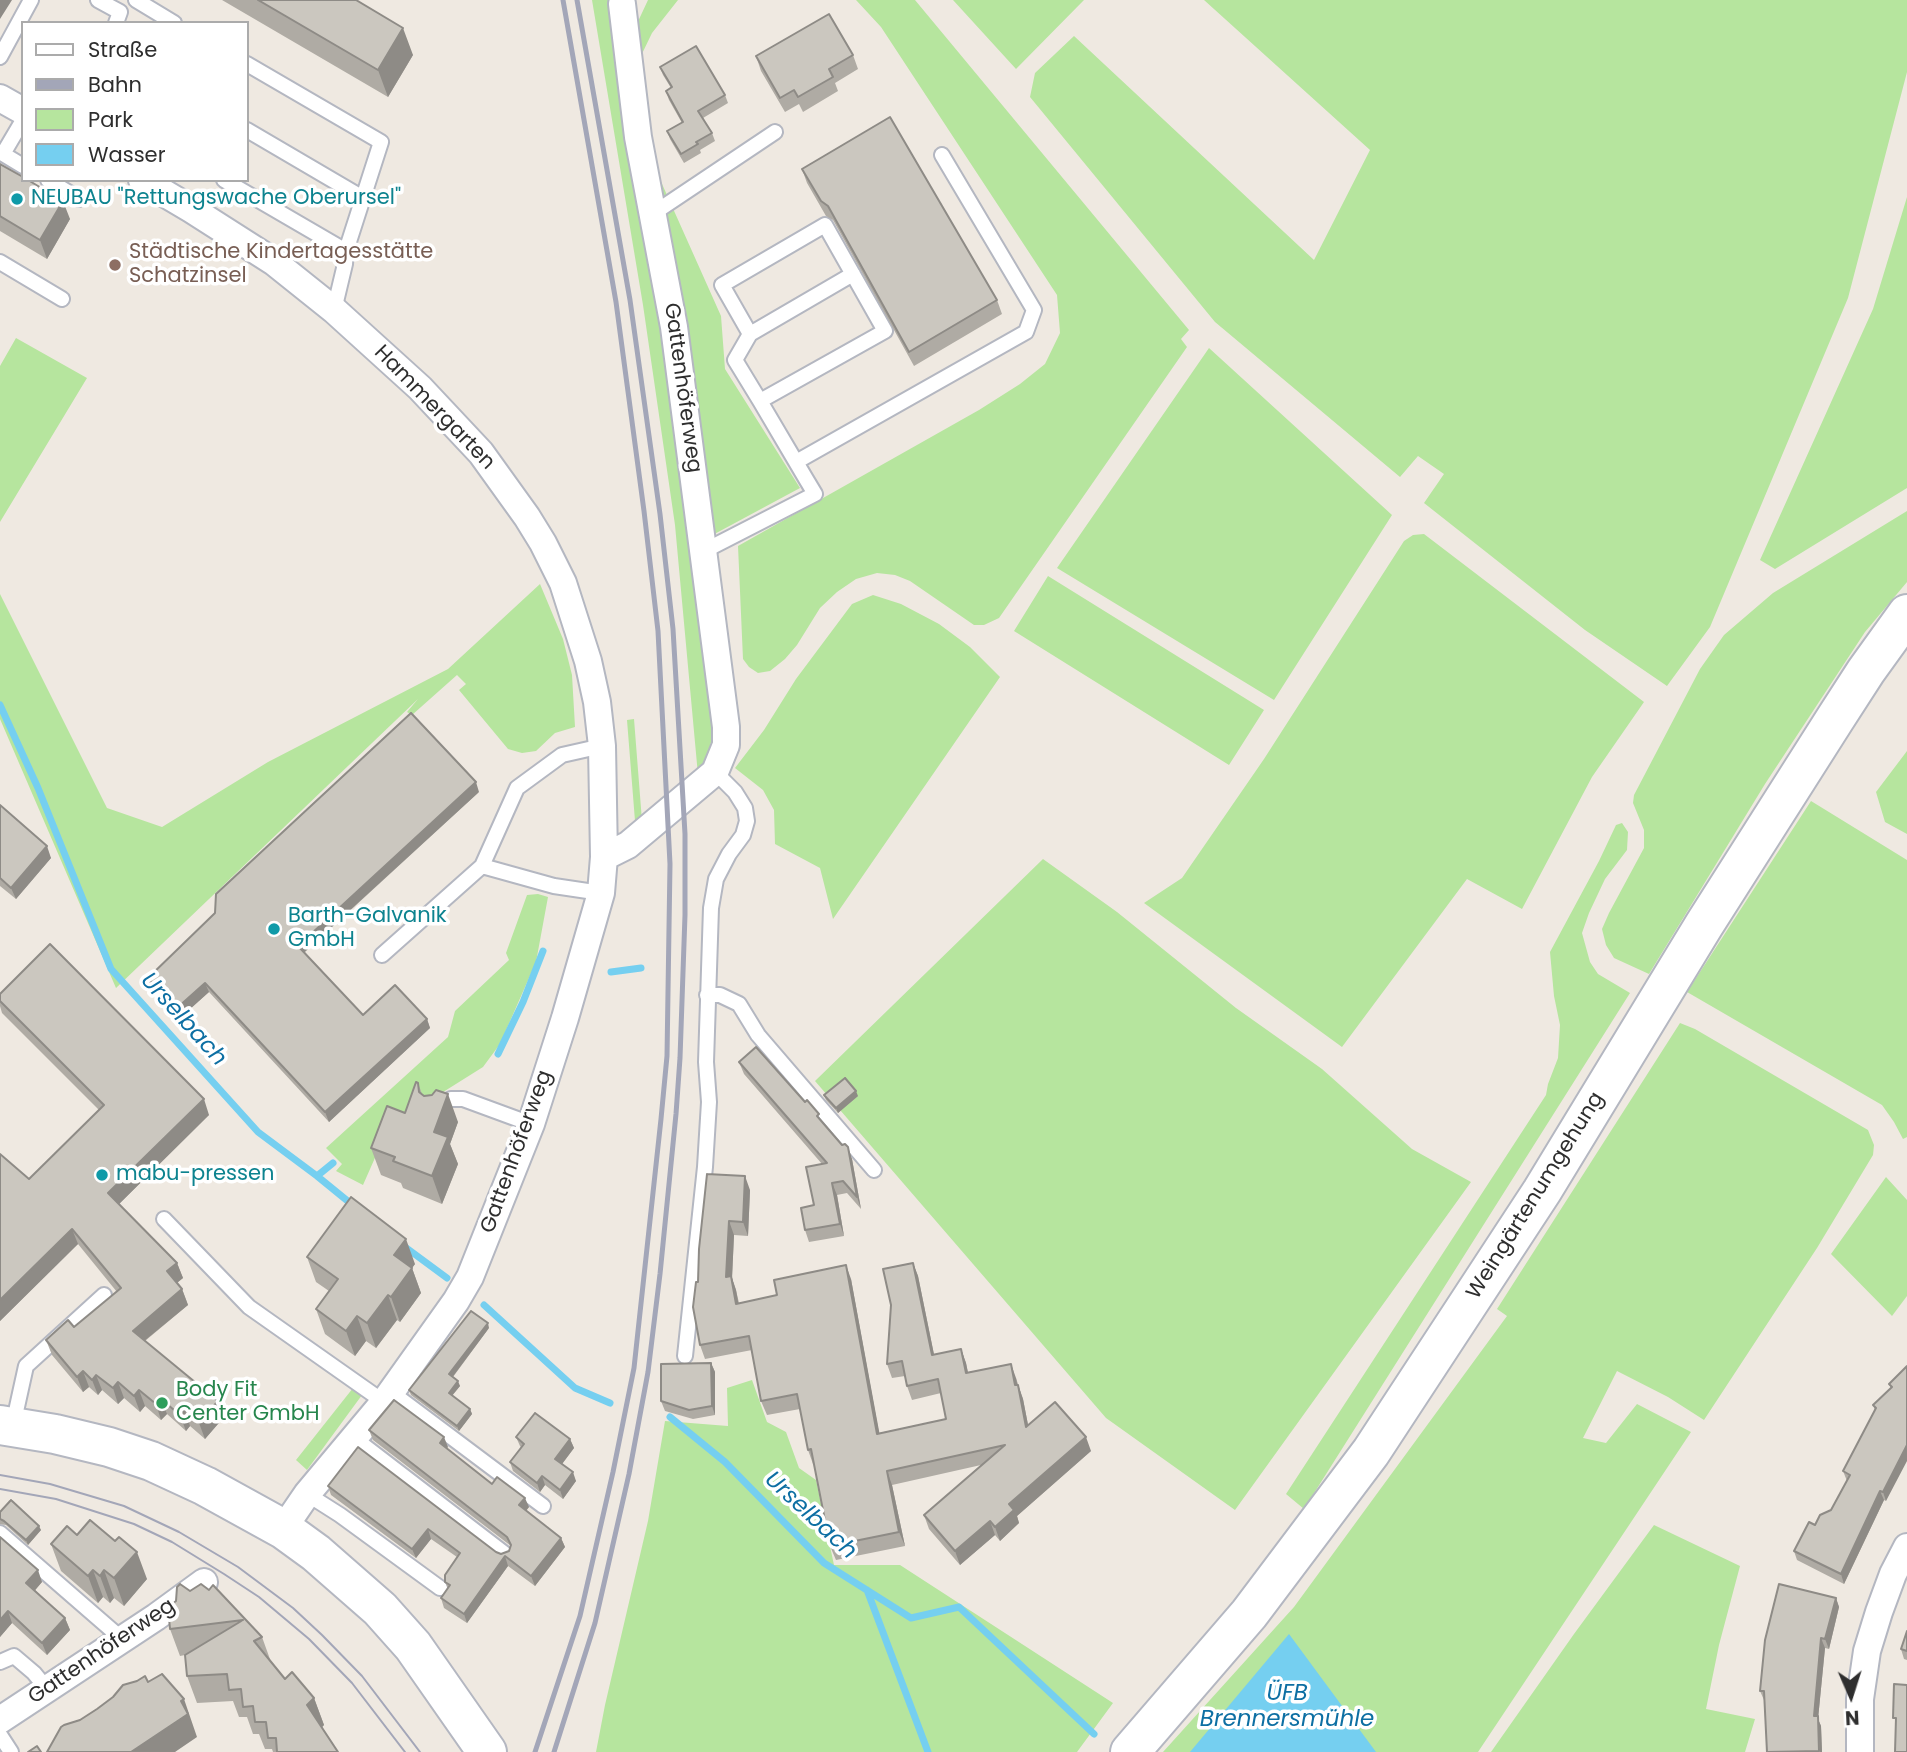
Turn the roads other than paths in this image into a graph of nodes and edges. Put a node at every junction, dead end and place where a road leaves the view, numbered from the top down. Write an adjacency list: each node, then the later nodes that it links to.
1 (31, 0): 7 (lane)
2 (98, 0): 5 (lane)
3 (136, 0): 6 (lane)
4 (622, 4): 22 (street, Gattenhöferweg)
5 (120, 12)
6 (171, 21)
7 (0, 57)
8 (248, 65): 20 (lane)
9 (0, 98): 10 (street)
10 (21, 110)
11 (21, 123): 14 (lane)
12 (248, 131): 20 (lane)
13 (775, 132): 22 (lane)
14 (2, 153): 16 (lane)
15 (942, 155): 30 (lane)
16 (21, 165)
17 (51, 182): 21 (lane)
18 (145, 182): 27 (street, Hammergarten)
19 (227, 182): 23 (lane)
20 (363, 198): 23 (lane)
21 (79, 199)
22 (654, 213): 31 (street, Gattenhöferweg)
23 (346, 251): 27 (lane)
24 (0, 262): 26 (lane)
25 (853, 274): 28 (lane); 28 (lane); 29 (lane)
26 (62, 299)
27 (334, 310): 33 (street, Hammergarten)
28 (750, 334): 29 (lane)
29 (760, 401): 30 (lane)
30 (796, 462): 31 (lane)
31 (704, 551): 34 (street, Gattenhöferweg)
32 (1907, 614): 64 (main road, Weingärtenumgehung)
33 (603, 746): 35 (street, Hammergarten); 36 (lane)
34 (715, 772): 35 (street); 39 (lane)
35 (604, 857): 37 (street, Gattenhöferweg)
36 (482, 866): 37 (lane); 38 (lane)
37 (601, 893): 41 (street, Gattenhöferweg)
38 (382, 955)
39 (707, 995): 42 (lane); 45 (lane)
40 (437, 1114): 41 (lane)
41 (531, 1124): 46 (street, Gattenhöferweg)
42 (874, 1170)
43 (164, 1219): 46 (lane)
44 (104, 1295): 47 (lane)
45 (685, 1356)
46 (388, 1397): 48 (street, Gattenhöferweg); 50 (lane)
47 (6, 1425): 51 (main road)
48 (355, 1438): 49 (street, Gattenhöferweg); 54 (lane)
49 (307, 1494): 51 (street, Gattenhöferweg); 56 (lane)
50 (543, 1506)
51 (282, 1529): 62 (main road)
52 (0, 1533): 57 (lane)
53 (1907, 1547): 65 (street)
54 (505, 1554)
55 (204, 1581): 57 (street, Gattenhöferweg)
56 (440, 1588)
57 (122, 1639): 59 (street, Gattenhöferweg)
58 (0, 1662): 59 (lane)
59 (47, 1689): 60 (street, Gattenhöferweg)
60 (0, 1720)
61 (0, 1735): 63 (lane)
62 (481, 1746)
63 (11, 1752)
64 (1130, 1752)
65 (1860, 1752)

